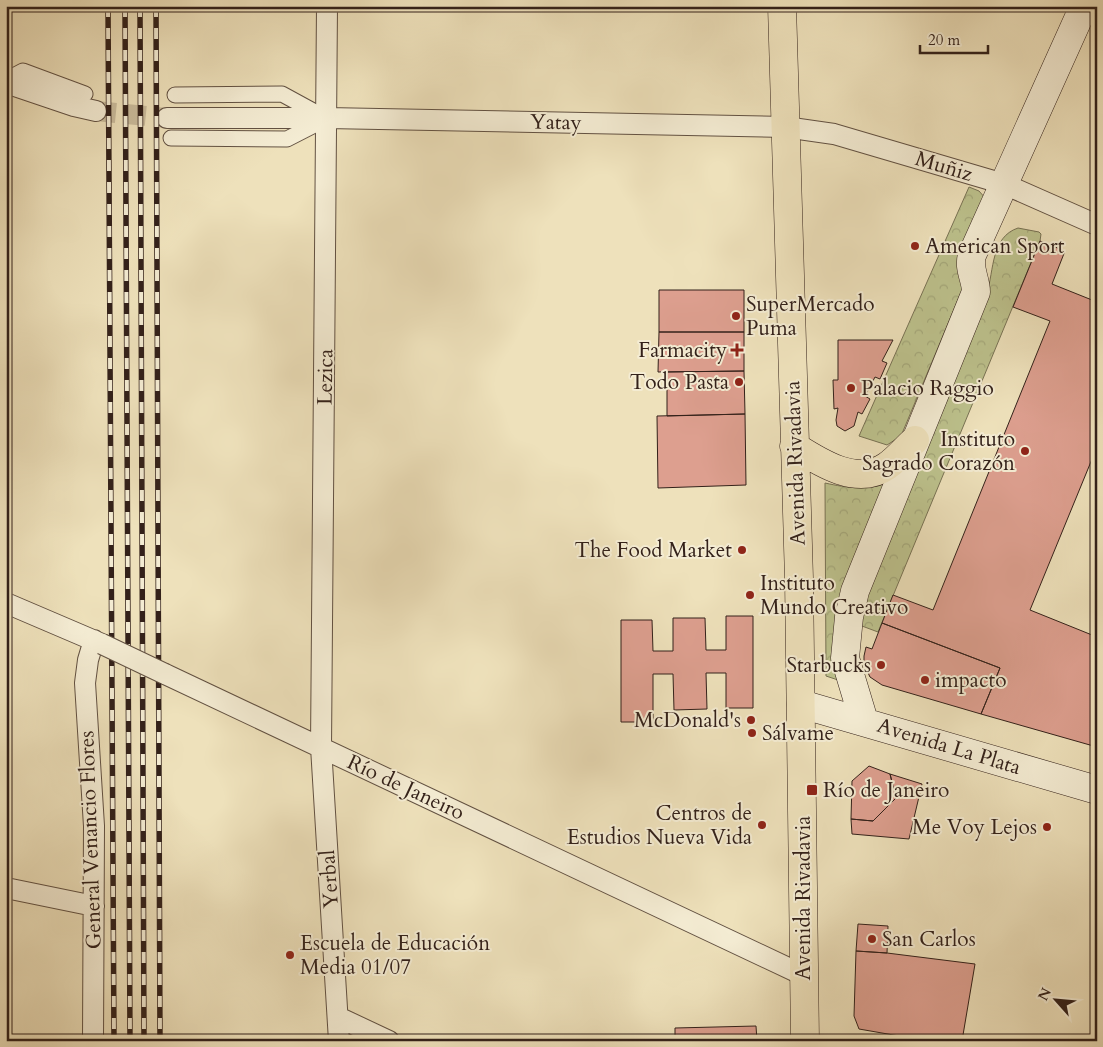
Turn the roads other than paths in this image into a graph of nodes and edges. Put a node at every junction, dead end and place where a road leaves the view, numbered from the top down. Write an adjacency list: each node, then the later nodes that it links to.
1 (327, 6): 9 (street, Lezica)
2 (782, 6): 10 (main road, Avenida Rivadavia)
3 (1084, 6): 12 (main road)
4 (6, 82): 5 (street); 7 (street)
5 (85, 94)
6 (175, 95): 9 (street, Yatay)
7 (96, 111)
8 (167, 118): 9 (street, Yatay)
9 (327, 118): 10 (street, Yatay); 11 (street, Yatay); 20 (street, Lezica)
10 (784, 127): 12 (street, Muñiz); 15 (main road, Avenida Rivadavia)
11 (171, 138)
12 (1004, 184): 13 (street, Muñiz); 14 (main road)
13 (1097, 225)
14 (915, 440): 15 (main road); 19 (main road)
15 (794, 446): 18 (main road, Avenida Rivadavia)
16 (6, 603): 17 (street, Río de Janeiro)
17 (98, 642): 20 (street, Río de Janeiro, bridge); 23 (street, General Venancio Flores)
18 (802, 704): 19 (main road, Avenida La Plata); 24 (main road, Avenida Rivadavia)
19 (864, 721): 21 (main road, Avenida La Plata)
20 (321, 747): 24 (street, Río de Janeiro); 25 (street, Yerbal)
21 (1097, 790)
22 (6, 888): 23 (street)
23 (94, 906): 26 (street, General Venancio Flores)
24 (803, 975): 29 (main road, Avenida Rivadavia)
25 (338, 1017): 27 (street, Yerbal); 28 (street)
26 (93, 1041)
27 (339, 1041)
28 (389, 1041)
29 (805, 1041)

